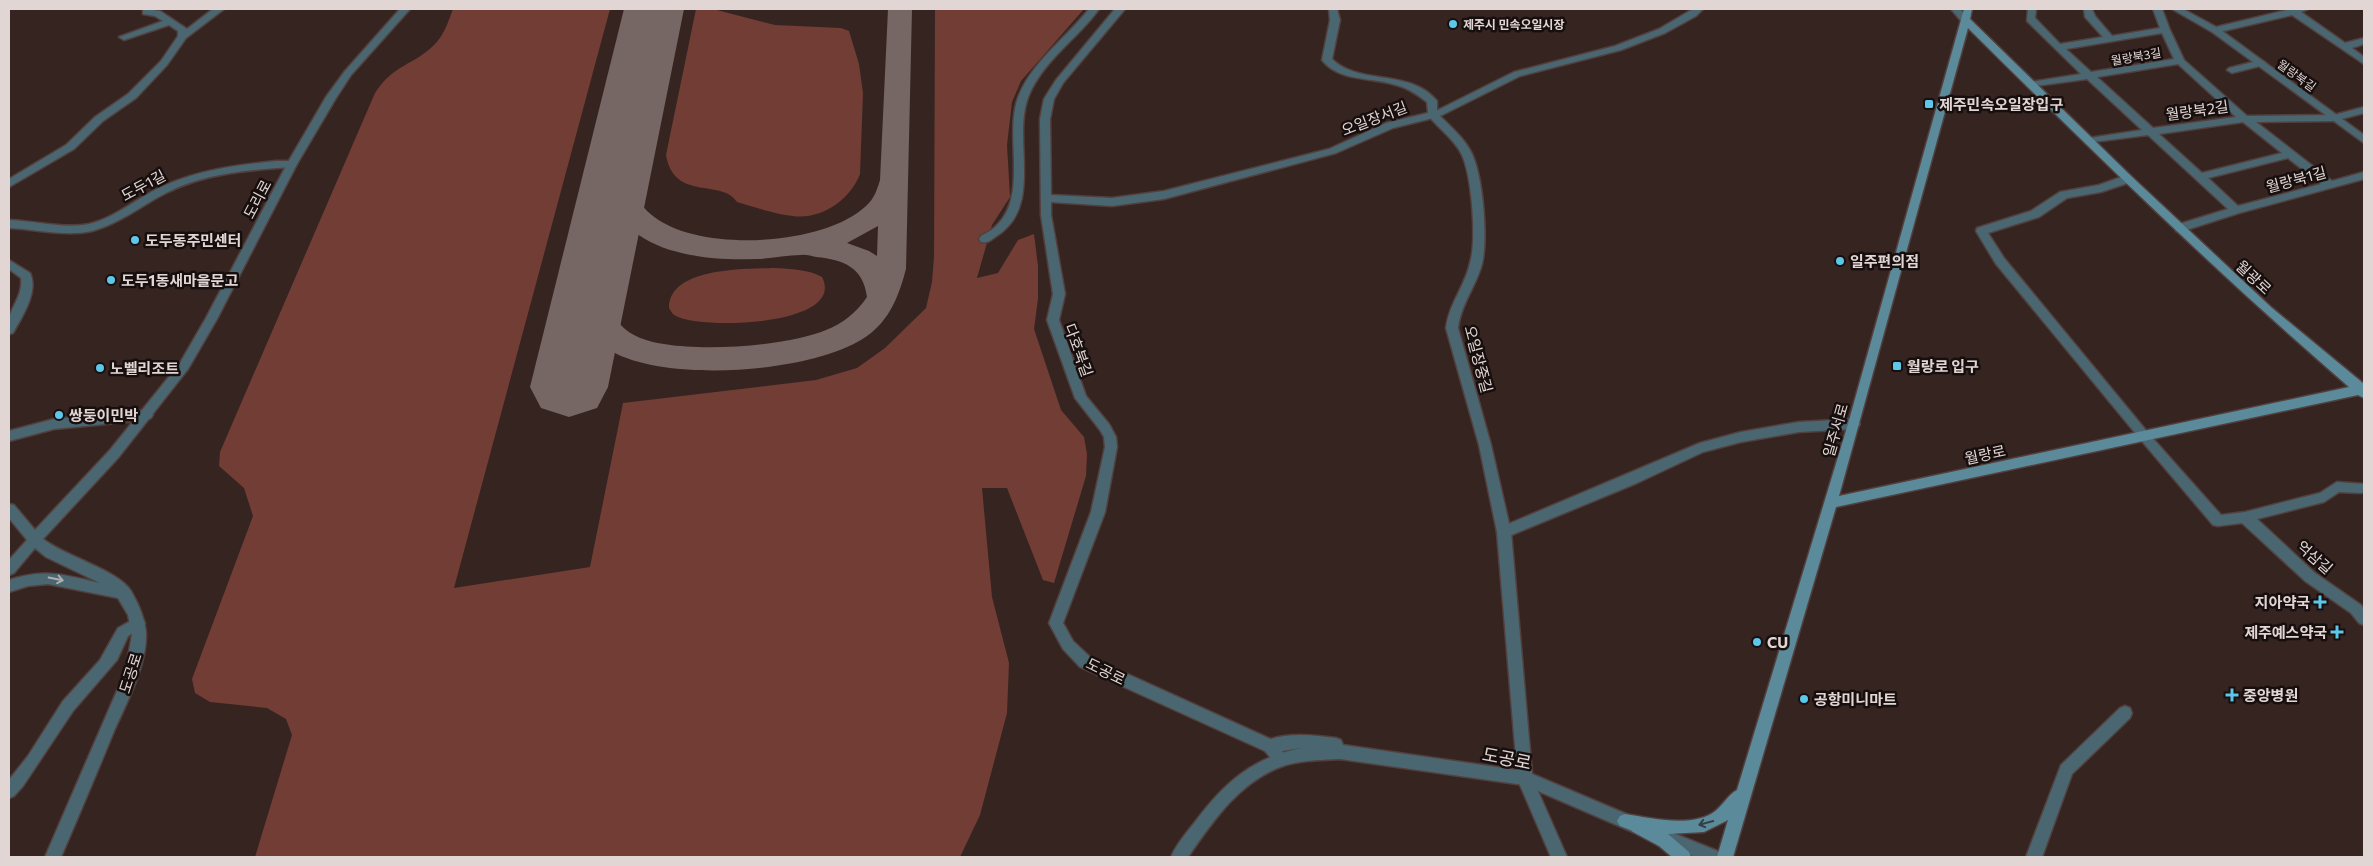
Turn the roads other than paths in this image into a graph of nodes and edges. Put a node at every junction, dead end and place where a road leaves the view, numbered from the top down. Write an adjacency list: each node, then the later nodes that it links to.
1 (219, 9): 19 (street)
2 (405, 9): 39 (street, 도리로)
3 (1094, 9): 49 (street)
4 (1120, 9): 45 (street, 다호북길)
5 (1333, 9): 32 (street, 오일장중길)
6 (1698, 9): 32 (street, 오일장서길)
7 (1955, 9): 15 (street)
8 (2032, 9): 23 (street)
9 (2088, 9): 21 (street)
10 (2158, 9): 17 (street, 월랑북3길)
11 (2176, 9): 18 (street, 월랑북길)
12 (2304, 9): 13 (street)
13 (2292, 11): 18 (street); 24 (street)
14 (146, 12): 16 (street)
15 (1966, 14): 30 (main road, 월광로); 54 (main road, 일주서로)
16 (170, 22): 19 (street); 20 (street)
17 (2166, 30): 21 (street, 월랑북3길); 25 (street, 월랑북3길)
18 (2215, 30): 27 (street, 월랑북길)
19 (183, 36): 43 (street)
20 (124, 37)
21 (2109, 38): 23 (street, 월랑북3길)
22 (2364, 42): 24 (street)
23 (2058, 47): 29 (street)
24 (2344, 47): 26 (street)
25 (2180, 61): 29 (street, 월랑북3길); 34 (street, 월랑북2길)
26 (2364, 61)
27 (2260, 64): 28 (street); 33 (street, 월랑북길)
28 (2232, 70)
29 (2091, 76): 30 (street, 월랑북3길); 35 (street, 월랑북2길)
30 (2031, 85): 37 (main road, 월광로)
31 (2364, 110): 33 (street, 월랑북2길)
32 (1434, 115): 45 (street, 오일장서길); 61 (street, 오일장중길)
33 (2334, 118): 34 (street, 월랑북2길); 36 (street, 월랑북길)
34 (2245, 119): 35 (street, 월랑북2길); 38 (street, 월랑북2길)
35 (2153, 132): 37 (street, 월랑북2길); 41 (street)
36 (2364, 140)
37 (2089, 142): 42 (main road, 월광로)
38 (2290, 154): 41 (street); 44 (street, 월랑북2길)
39 (292, 164): 47 (street, 도두1길); 53 (street, 도리로)
40 (2364, 176): 44 (street, 월랑북1길)
41 (2200, 177): 46 (street)
42 (2127, 179): 48 (main road, 월광로); 56 (street)
43 (9, 184)
44 (2330, 185): 46 (street, 월랑북1길)
45 (1045, 198): 68 (street, 다호북길)
46 (2236, 210): 48 (street, 월랑북1길)
47 (9, 224)
48 (2180, 228): 52 (main road, 월광로)
49 (985, 239)
50 (9, 264): 51 (street)
51 (9, 330)
52 (2363, 390): 56 (main road, 월랑로)
53 (148, 415): 55 (street); 62 (street, 도리로)
54 (1854, 424): 58 (main road, 일주서로); 61 (street)
55 (9, 436)
56 (2145, 437): 58 (main road, 월랑로); 60 (street)
57 (2361, 488): 60 (street)
58 (1831, 503): 73 (main road, 일주서로)
59 (9, 509): 62 (street, 도공로)
60 (2245, 517): 66 (street, 억삼길)
61 (1504, 532): 74 (street, 오일장중길)
62 (35, 540): 63 (street, 도리로); 65 (street, 도공로)
63 (9, 569)
64 (9, 586): 65 (street, one-way to 65)
65 (124, 594): 67 (street, 도공로)
66 (2364, 619)
67 (138, 623): 75 (street); 77 (street, 도공로)
68 (1068, 645): 70 (street, 도공로)
69 (2125, 713): 83 (street)
70 (1270, 746): 71 (street, 도공로); 72 (street)
71 (1280, 758): 72 (street, 도공로); 78 (street, 도공로)
72 (1387, 758): 74 (street, 도공로)
73 (1748, 776): 76 (main road, one-way to 76); 82 (main road, 일주서로)
74 (1525, 778): 76 (street, 도공로); 79 (street, 오일장중길)
75 (9, 791)
76 (1625, 821): 80 (main road); 81 (street, 도공로)
77 (52, 857)
78 (1179, 857)
79 (1559, 857)
80 (1683, 857)
81 (1714, 857)
82 (1725, 857)
83 (2034, 857)

